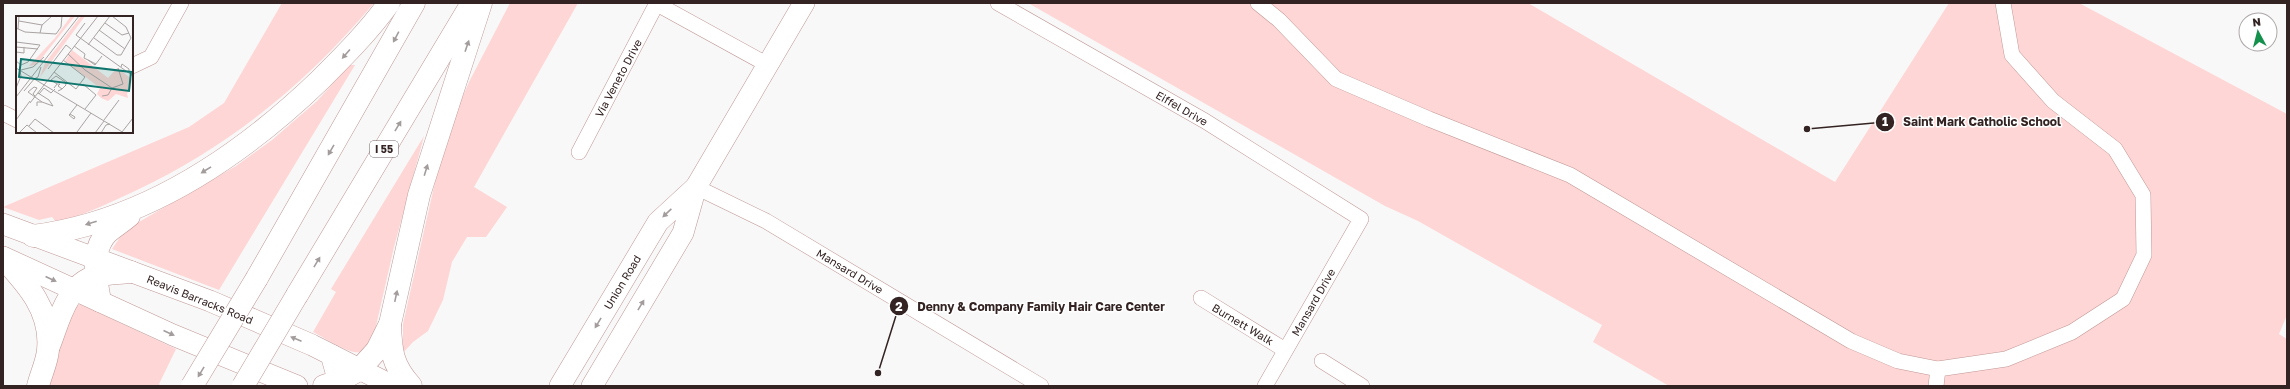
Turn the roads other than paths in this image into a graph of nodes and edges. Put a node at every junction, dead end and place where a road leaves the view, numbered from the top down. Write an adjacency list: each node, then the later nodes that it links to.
1 (181, 3): 12 (street)
2 (389, 3): 17 (highway, one-way to 17)
3 (414, 3): 36 (highway, one-way to 36, bridge)
4 (472, 3): 37 (highway, I 55, one-way to 4, bridge)
5 (481, 3): 27 (highway, one-way to 5)
6 (804, 3): 11 (main road, Union Road)
7 (998, 3): 18 (street, Eiffel Drive)
8 (1258, 3): 32 (street)
9 (2003, 3): 32 (street)
10 (657, 4): 11 (street); 15 (street, Via Veneto Drive)
11 (768, 65): 16 (main road, Union Road)
12 (133, 66)
13 (3, 113): 14 (street)
14 (16, 120)
15 (579, 152)
16 (696, 187): 41 (main road, Union Road, one-way to 41); 42 (main road, Union Road, one-way to 16); 43 (street, Mansard Drive)
17 (141, 206): 20 (highway, one-way to 20); 22 (highway)
18 (1361, 220): 29 (street, Mansard Drive)
19 (3, 224): 20 (main road)
20 (33, 236): 22 (main road)
21 (3, 257): 24 (main road, one-way to 24); 28 (highway)
22 (96, 268): 23 (highway); 24 (highway); 26 (highway)
23 (130, 272): 30 (main road, Reavis Barracks Road, one-way to 23)
24 (74, 290): 26 (main road); 28 (highway)
25 (1201, 298): 29 (street, Burnett Walk)
26 (100, 301): 38 (main road, one-way to 38)
27 (390, 324): 33 (highway); 40 (highway)
28 (48, 350): 35 (highway)
29 (1285, 350): 44 (street, Mansard Drive)
30 (332, 356): 33 (main road, Reavis Barracks Road); 34 (highway)
31 (1322, 361): 45 (street)
32 (1938, 369): 46 (street)
33 (359, 370): 34 (highway); 39 (main road, Reavis Barracks Road)
34 (334, 384)
35 (38, 386)
36 (192, 386)
37 (243, 386)
38 (297, 386)
39 (393, 386)
40 (411, 386)
41 (560, 386)
42 (592, 386)
43 (1041, 386)
44 (1265, 386)
45 (1362, 386)
46 (1936, 386)

